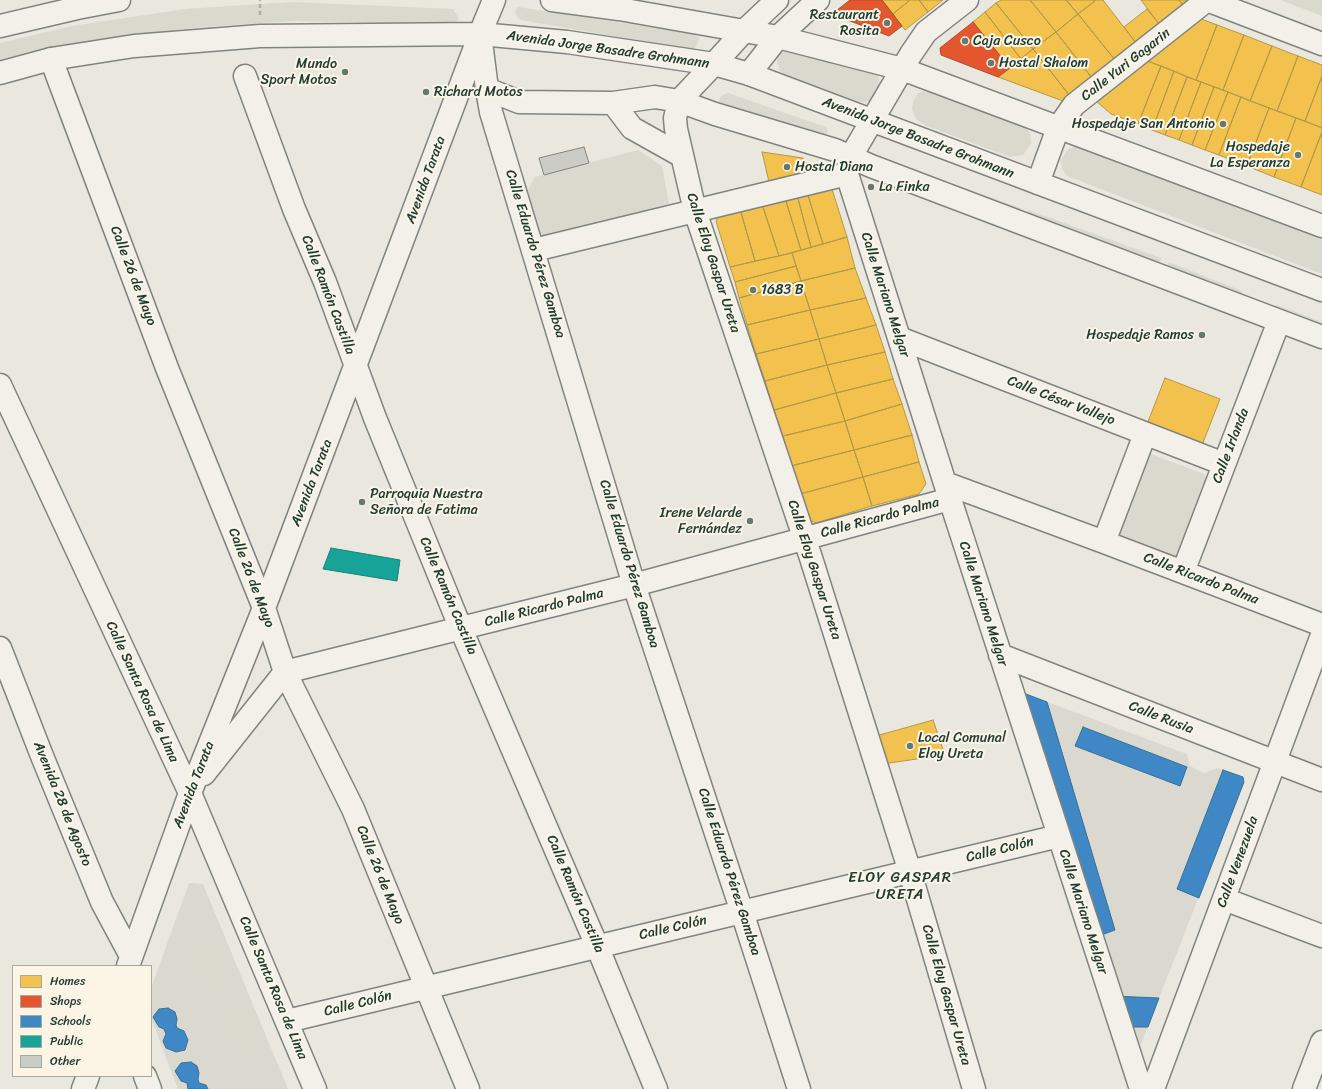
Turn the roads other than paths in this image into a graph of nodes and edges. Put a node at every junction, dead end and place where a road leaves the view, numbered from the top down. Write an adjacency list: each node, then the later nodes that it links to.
1 (119, 0): 9 (main road)
2 (494, 0): 11 (main road, Avenida Tarata)
3 (552, 0): 8 (main road)
4 (777, 0): 10 (main road)
5 (818, 0): 12 (main road)
6 (967, 0): 16 (main road)
7 (1207, 0): 13 (main road); 24 (main road, Calle Yuri Gagarin)
8 (624, 4): 10 (main road)
9 (0, 26)
10 (744, 31): 12 (main road); 15 (main road)
11 (480, 34): 14 (main road, Avenida Jorge Basadre Grohmann); 15 (main road, Avenida Jorge Basadre Grohmann); 20 (main road, Calle Eduardo Pérez Gamboa); 35 (main road, Avenida Tarata)
12 (778, 37): 16 (main road); 18 (main road)
13 (1322, 44)
14 (51, 59): 17 (main road, Avenida Jorge Basadre Grohmann); 44 (main road, Calle 26 de Mayo)
15 (714, 64): 18 (main road, Avenida Jorge Basadre Grohmann); 21 (main road)
16 (902, 69): 23 (main road); 24 (main road)
17 (0, 73)
18 (749, 74): 23 (main road, Avenida Jorge Basadre Grohmann)
19 (245, 76): 35 (main road, Calle Ramón Castilla)
20 (486, 89): 22 (main road); 30 (main road, Calle Eduardo Pérez Gamboa)
21 (679, 101): 22 (main road); 25 (main road, Calle Eloy Gaspar Ureta); 26 (main road)
22 (613, 103): 25 (main road)
23 (872, 120): 26 (main road); 27 (main road, Avenida Jorge Basadre Grohmann)
24 (1058, 128): 27 (main road, Calle Yuri Gagarin); 29 (main road)
25 (682, 156): 28 (main road, Calle Eloy Gaspar Ureta)
26 (849, 166): 28 (main road); 32 (main road); 34 (main road, Calle Mariano Melgar)
27 (1038, 183): 31 (main road, Avenida Jorge Basadre Grohmann)
28 (695, 211): 30 (main road); 40 (main road, Calle Eloy Gaspar Ureta)
29 (1322, 226)
30 (534, 250): 43 (main road, Calle Eduardo Pérez Gamboa)
31 (1322, 290)
32 (1279, 320): 33 (main road); 38 (main road, Calle Irlanda)
33 (1322, 337)
34 (899, 338): 37 (main road, Calle César Vallejo); 39 (main road, Calle Mariano Melgar)
35 (356, 368): 44 (main road, Avenida Tarata); 46 (main road, Calle Ramón Castilla)
36 (0, 385): 53 (main road, Calle Santa Rosa de Lima)
37 (1145, 434): 38 (main road, Calle César Vallejo); 41 (main road)
38 (1224, 464): 42 (main road, Calle Irlanda)
39 (947, 491): 40 (main road, Calle Ricardo Palma); 41 (main road, Calle Ricardo Palma); 49 (main road, Calle Mariano Melgar)
40 (805, 538): 43 (main road, Calle Ricardo Palma); 55 (main road, Calle Eloy Gaspar Ureta)
41 (1104, 542): 42 (main road, Calle Ricardo Palma)
42 (1183, 572): 45 (main road, Calle Ricardo Palma)
43 (634, 585): 46 (main road, Calle Ricardo Palma); 57 (main road, Calle Eduardo Pérez Gamboa)
44 (264, 608): 50 (main road, Calle 26 de Mayo); 53 (main road, Avenida Tarata)
45 (1322, 625)
46 (461, 629): 50 (main road, Calle Ricardo Palma); 59 (main road, Calle Ramón Castilla)
47 (1322, 635): 51 (main road, Calle Venezuela)
48 (0, 648): 60 (main road, Avenida 28 de Agosto)
49 (1000, 655): 51 (main road, Calle Rusia); 54 (main road, Calle Mariano Melgar)
50 (285, 672): 53 (main road); 61 (main road, Calle 26 de Mayo)
51 (1275, 762): 52 (main road, Calle Rusia); 56 (main road, Calle Venezuela)
52 (1322, 780)
53 (190, 793): 60 (main road, Avenida Tarata); 62 (main road, Calle Santa Rosa de Lima)
54 (1059, 836): 55 (main road, Calle Colón); 73 (main road, Calle Mariano Melgar)
55 (910, 872): 57 (main road, Calle Colón); 72 (main road, Calle Eloy Gaspar Ureta)
56 (1224, 899): 58 (main road); 74 (main road, Calle Venezuela)
57 (742, 912): 59 (main road, Calle Colón); 71 (main road, Calle Eduardo Pérez Gamboa)
58 (1322, 936)
59 (597, 946): 61 (main road, Calle Colón); 70 (main road, Calle Ramón Castilla)
60 (129, 961)
61 (425, 987): 62 (main road, Calle Colón); 69 (main road, Calle 26 de Mayo)
62 (287, 1021): 68 (main road, Calle Santa Rosa de Lima)
63 (1322, 1042): 75 (main road)
64 (88, 1077): 66 (main road)
65 (145, 1077): 67 (main road)
66 (83, 1089)
67 (150, 1089)
68 (315, 1089)
69 (468, 1089)
70 (656, 1089)
71 (799, 1089)
72 (974, 1089)
73 (1140, 1089)
74 (1153, 1089)
75 (1304, 1089)

